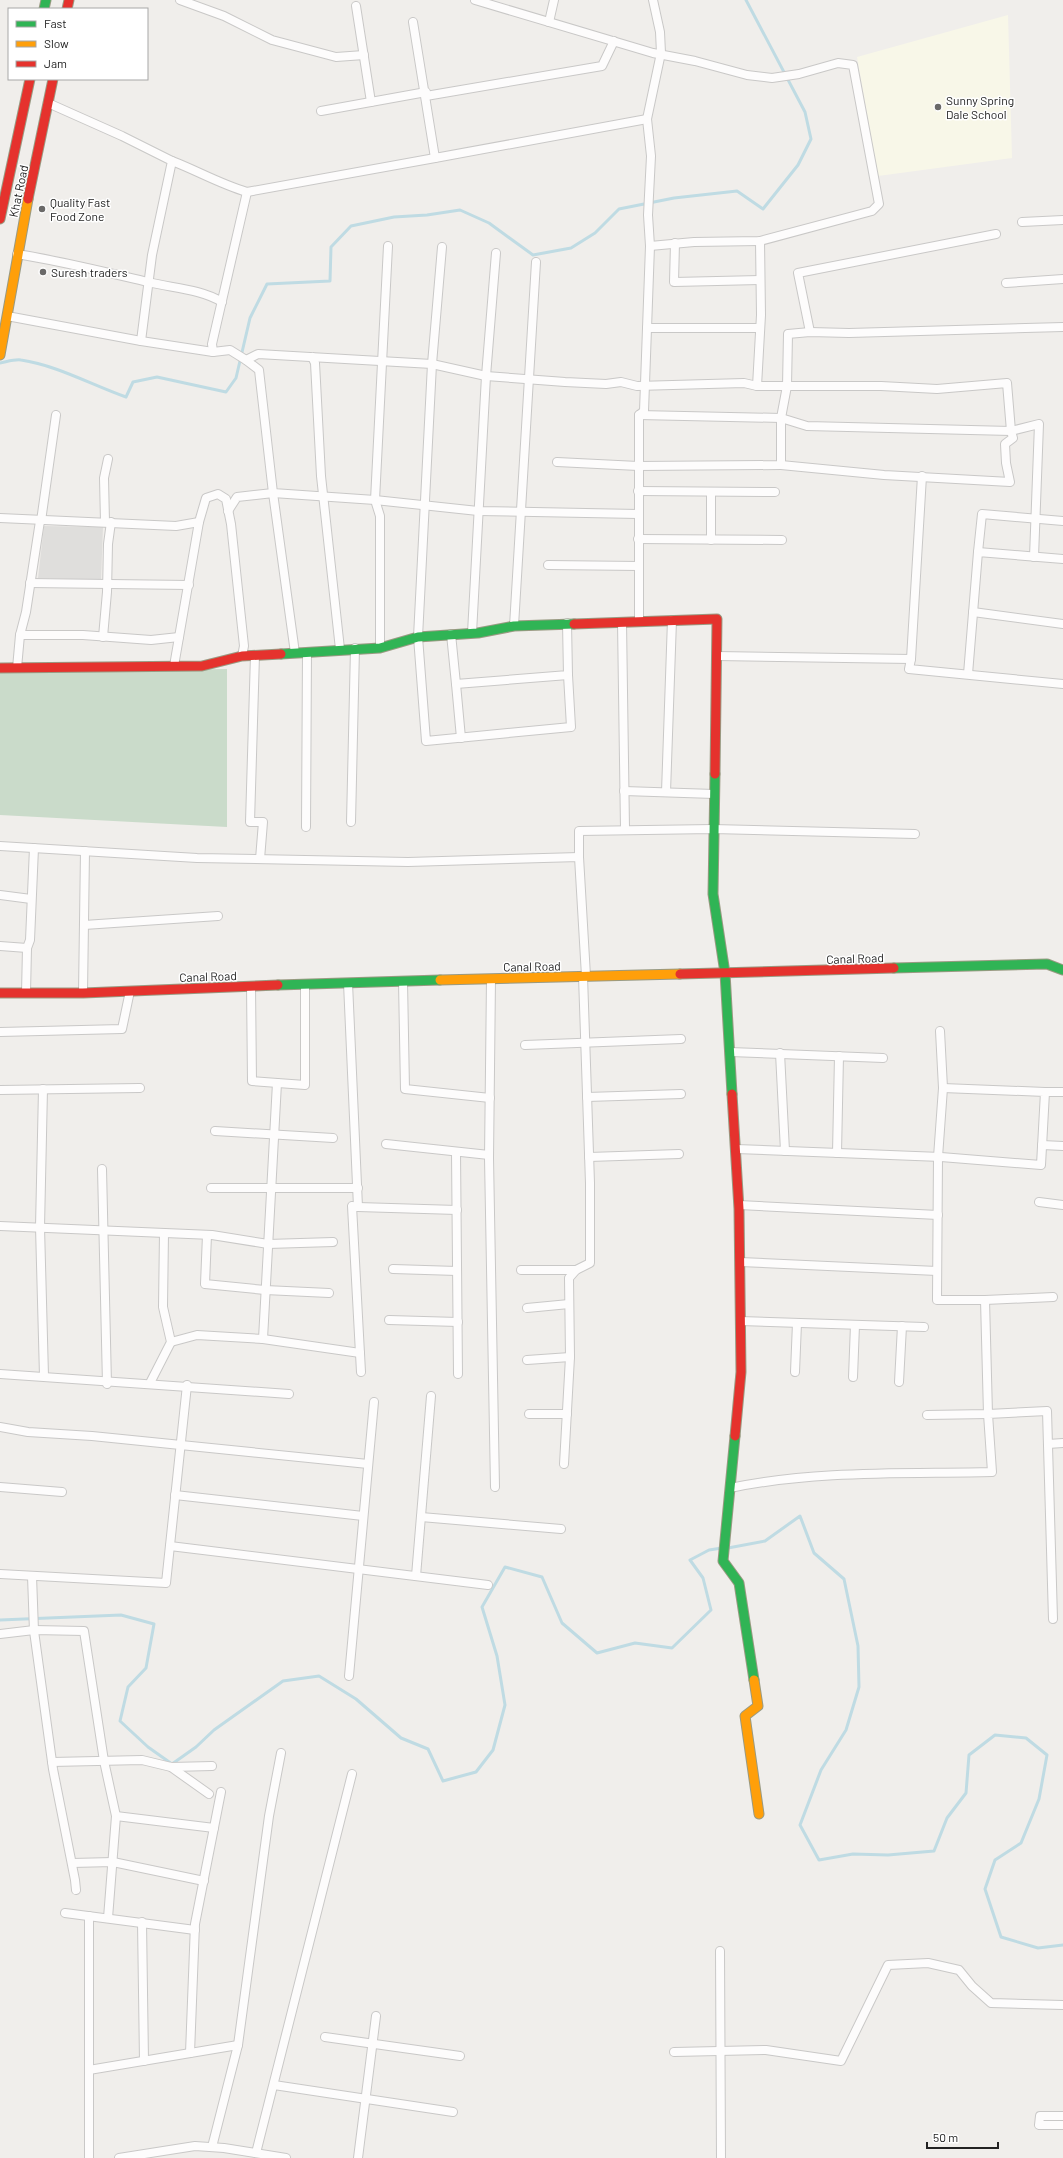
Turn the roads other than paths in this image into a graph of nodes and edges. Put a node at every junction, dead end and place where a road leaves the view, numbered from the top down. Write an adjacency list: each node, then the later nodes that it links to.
1 (180, 0): 10 (street)
2 (475, 0): 7 (street)
3 (554, 0): 7 (street)
4 (653, 0): 9 (street)
5 (356, 6): 10 (street)
6 (413, 22): 13 (street)
7 (549, 22): 8 (street)
8 (614, 41): 9 (street); 13 (street)
9 (661, 54): 17 (street); 25 (street)
10 (364, 55): 14 (street)
11 (30, 80): 21 (main road, Khat Road)
12 (53, 80): 15 (main road, Khat Road)
13 (426, 94): 14 (street); 18 (street)
14 (371, 102): 16 (street)
15 (48, 103): 19 (street); 31 (main road, Khat Road)
16 (321, 111)
17 (647, 119): 18 (street); 28 (street)
18 (435, 158): 20 (street)
19 (172, 162): 20 (street); 35 (street)
20 (247, 192): 37 (street)
21 (0, 217)
22 (1063, 220): 23 (street)
23 (1022, 222)
24 (996, 234): 42 (street)
25 (760, 241): 26 (street); 34 (street)
26 (675, 243): 28 (street); 34 (street)
27 (388, 246): 48 (street)
28 (650, 246): 40 (street)
29 (442, 247): 49 (street)
30 (496, 253): 50 (street)
31 (17, 254): 35 (street); 38 (main road, Khat Road)
32 (536, 262): 51 (street)
33 (1063, 279): 36 (street)
34 (760, 280): 41 (street)
35 (149, 282): 37 (street); 43 (street)
36 (1006, 283)
37 (222, 302): 44 (street)
38 (7, 316): 43 (street); 45 (main road, Khat Road)
39 (1063, 327): 42 (street)
40 (647, 328): 41 (street); 52 (street)
41 (760, 328): 53 (street)
42 (810, 332): 54 (street)
43 (141, 341): 44 (street)
44 (212, 352): 47 (street)
45 (0, 353)
46 (312, 357): 47 (street); 48 (street); 68 (street)
47 (246, 360): 67 (street)
48 (383, 360): 49 (street); 69 (street)
49 (432, 364): 50 (street); 70 (street)
50 (486, 376): 51 (street); 72 (street)
51 (530, 379): 52 (street); 73 (street)
52 (645, 384): 53 (street); 56 (street)
53 (757, 386): 54 (street)
54 (787, 386): 57 (street); 58 (street)
55 (56, 415): 77 (street)
56 (639, 415): 57 (street); 62 (street)
57 (781, 418): 58 (street); 61 (street)
58 (1011, 432): 63 (street); 76 (street)
59 (108, 459): 79 (street)
60 (557, 462): 62 (street)
61 (781, 465): 62 (street); 63 (street)
62 (638, 466): 64 (street)
63 (922, 476): 113 (street)
64 (638, 491): 65 (street); 74 (street)
65 (711, 492): 66 (street); 82 (street)
66 (775, 492)
67 (273, 493): 68 (street); 71 (street); 109 (street)
68 (323, 496): 69 (street); 107 (street)
69 (375, 500): 70 (street); 106 (street)
70 (426, 505): 72 (street); 104 (street)
71 (228, 512): 80 (street); 111 (street)
72 (478, 512): 73 (street); 99 (street)
73 (519, 512): 74 (street); 98 (street)
74 (638, 514): 81 (street)
75 (0, 518): 77 (street)
76 (1036, 518): 78 (street); 84 (street); 85 (street)
77 (40, 521): 79 (street); 89 (street)
78 (1063, 521)
79 (108, 522): 80 (street); 90 (street)
80 (199, 522): 91 (street)
81 (638, 539): 82 (street); 88 (street)
82 (710, 540): 83 (street)
83 (782, 540)
84 (978, 552): 85 (street); 92 (street)
85 (1034, 556): 86 (street)
86 (1063, 559)
87 (548, 565): 88 (street)
88 (639, 566): 95 (street)
89 (30, 583): 90 (street); 101 (street)
90 (107, 584): 91 (street); 102 (street)
91 (188, 585): 103 (street)
92 (973, 612): 97 (street); 117 (street)
93 (672, 620): 95 (main road); 112 (main road); 123 (street)
94 (622, 622): 95 (main road); 96 (main road); 122 (street)
95 (638, 622)
96 (567, 623): 98 (main road); 118 (street)
97 (1063, 624)
98 (514, 626): 99 (main road)
99 (472, 633): 100 (main road)
100 (451, 634): 104 (main road); 119 (street)
101 (20, 635): 102 (street); 116 (street)
102 (103, 637): 103 (street)
103 (179, 637): 114 (street)
104 (418, 637): 106 (main road); 121 (street)
105 (355, 648): 106 (main road); 107 (main road); 125 (street)
106 (380, 648)
107 (340, 649): 108 (main road)
108 (307, 652): 109 (main road); 126 (street)
109 (294, 653): 110 (main road)
110 (255, 655): 111 (main road); 134 (street)
111 (242, 656): 114 (main road)
112 (717, 656): 113 (street); 124 (main road)
113 (911, 660): 117 (street)
114 (174, 666): 116 (main road)
115 (0, 668): 116 (main road)
116 (17, 668)
117 (968, 674): 120 (street)
118 (568, 675): 119 (street); 121 (street)
119 (456, 684): 121 (street)
120 (1063, 684)
121 (461, 738)
122 (624, 791): 123 (street); 127 (street)
123 (666, 792): 124 (street)
124 (714, 794): 128 (main road)
125 (351, 822)
126 (306, 827)
127 (625, 829): 128 (street); 133 (street)
128 (713, 830): 129 (street); 142 (main road)
129 (915, 834)
130 (0, 846): 131 (street)
131 (34, 848): 132 (street); 136 (street)
132 (85, 851): 134 (street); 138 (street)
133 (579, 857): 134 (street); 143 (street)
134 (260, 859)
135 (0, 895): 136 (street)
136 (31, 899): 140 (street)
137 (218, 916): 138 (street)
138 (84, 925): 152 (street)
139 (0, 946): 140 (street)
140 (27, 948): 151 (street)
141 (1063, 970): 142 (main road, Canal Road)
142 (725, 973): 143 (main road, Canal Road); 158 (main road)
143 (584, 976): 144 (main road, Canal Road); 156 (street)
144 (491, 979): 145 (main road, Canal Road); 171 (street)
145 (403, 981): 146 (main road, Canal Road); 171 (street)
146 (348, 983): 147 (main road, Canal Road); 189 (street)
147 (305, 984): 148 (main road, Canal Road); 162 (street)
148 (251, 986): 149 (main road, Canal Road); 162 (street)
149 (130, 991): 152 (main road, Canal Road); 154 (street)
150 (0, 993): 151 (main road, Canal Road)
151 (26, 993): 152 (main road, Canal Road)
152 (83, 993)
153 (940, 1031): 164 (street)
154 (0, 1032)
155 (681, 1039): 156 (street)
156 (585, 1043): 157 (street); 170 (street)
157 (525, 1045)
158 (730, 1052): 159 (street); 178 (main road)
159 (780, 1053): 160 (street); 179 (street)
160 (839, 1056): 161 (street); 181 (street)
161 (883, 1058)
162 (277, 1083): 173 (street)
163 (140, 1088): 165 (street)
164 (942, 1088): 167 (street); 185 (street)
165 (43, 1089): 166 (street); 197 (street)
166 (0, 1090)
167 (1046, 1092): 168 (street); 176 (street)
168 (1063, 1092)
169 (681, 1094): 170 (street)
170 (587, 1097): 184 (street)
171 (490, 1098): 183 (street)
172 (215, 1131): 173 (street)
173 (274, 1135): 174 (street); 188 (street)
174 (333, 1138)
175 (386, 1144): 180 (street)
176 (1042, 1145): 177 (street); 185 (street)
177 (1063, 1146)
178 (736, 1149): 179 (street); 191 (main road)
179 (785, 1151): 181 (street)
180 (456, 1152): 183 (street); 194 (street)
181 (837, 1153): 185 (street)
182 (679, 1154): 184 (street)
183 (489, 1156): 251 (street)
184 (589, 1157): 206 (street)
185 (938, 1157): 195 (street)
186 (102, 1169): 198 (street)
187 (211, 1188): 188 (street)
188 (271, 1188): 189 (street); 202 (street)
189 (358, 1188): 193 (street)
190 (1040, 1202): 192 (street)
191 (739, 1205): 195 (street); 203 (main road)
192 (1063, 1205)
193 (358, 1206): 194 (street); 224 (street)
194 (457, 1210): 207 (street)
195 (938, 1215): 208 (street)
196 (0, 1226): 197 (street)
197 (40, 1227): 198 (street); 231 (street)
198 (104, 1230): 199 (street); 233 (street)
199 (164, 1233): 200 (street); 223 (street)
200 (207, 1235): 202 (street); 209 (street)
201 (333, 1242): 202 (street)
202 (268, 1244): 209 (street)
203 (740, 1262): 208 (street); 217 (main road)
204 (393, 1269): 207 (street)
205 (521, 1270): 206 (street)
206 (576, 1270): 213 (street)
207 (457, 1271): 216 (street)
208 (937, 1271): 212 (street)
209 (266, 1290): 210 (street); 222 (street)
210 (329, 1293)
211 (1053, 1297): 212 (street)
212 (985, 1300): 242 (street)
213 (569, 1304): 214 (street); 225 (street)
214 (527, 1308)
215 (389, 1320): 216 (street)
216 (458, 1322): 230 (street)
217 (740, 1322): 218 (street); 252 (main road)
218 (797, 1323): 219 (street); 228 (street)
219 (855, 1325): 220 (street); 232 (street)
220 (902, 1326): 221 (street); 234 (street)
221 (924, 1327)
222 (263, 1339): 223 (street); 224 (street)
223 (172, 1342): 235 (street)
224 (360, 1353): 227 (street)
225 (570, 1357): 226 (street); 241 (street)
226 (527, 1360)
227 (361, 1372)
228 (795, 1372)
229 (0, 1374): 231 (street)
230 (458, 1374)
231 (44, 1376): 233 (street)
232 (853, 1377)
233 (107, 1382): 235 (street)
234 (899, 1382)
235 (150, 1383): 236 (street)
236 (187, 1385): 237 (street); 247 (street)
237 (289, 1394)
238 (431, 1396): 256 (street)
239 (374, 1402): 248 (street)
240 (529, 1414): 241 (street)
241 (567, 1414): 249 (street)
242 (988, 1414): 243 (street); 246 (street); 252 (street)
243 (927, 1415)
244 (0, 1427): 247 (street)
245 (1063, 1443): 246 (street)
246 (1048, 1444): 264 (street)
247 (180, 1445): 248 (street); 254 (street)
248 (368, 1464): 255 (street)
249 (564, 1464)
250 (0, 1487): 253 (street)
251 (495, 1487)
252 (730, 1488): 276 (main road)
253 (62, 1492)
254 (175, 1495): 255 (street); 258 (street)
255 (363, 1516): 259 (street)
256 (421, 1517): 257 (street); 262 (street)
257 (561, 1529)
258 (170, 1546): 259 (street); 261 (street)
259 (358, 1569): 262 (street); 267 (street)
260 (0, 1574): 261 (street)
261 (32, 1576): 265 (street)
262 (416, 1576): 263 (street)
263 (488, 1584)
264 (1053, 1619)
265 (34, 1630): 266 (street); 269 (street); 270 (street)
266 (0, 1634)
267 (349, 1676)
268 (281, 1754): 293 (street)
269 (104, 1761): 270 (street); 272 (street); 277 (street)
270 (52, 1762): 280 (street)
271 (212, 1766): 272 (street)
272 (171, 1767): 275 (street)
273 (352, 1774): 300 (street)
274 (221, 1792): 278 (street)
275 (208, 1794)
276 (759, 1814)
277 (116, 1816): 278 (street); 279 (street)
278 (214, 1828): 281 (street)
279 (113, 1862): 280 (street); 281 (street); 285 (street)
280 (72, 1863): 282 (street)
281 (204, 1881): 287 (street)
282 (76, 1890)
283 (65, 1913): 284 (street)
284 (89, 1916): 285 (street); 299 (street)
285 (108, 1918): 286 (street)
286 (142, 1922): 287 (street); 298 (street)
287 (195, 1930): 296 (street)
288 (720, 1951): 294 (street)
289 (1063, 2005): 294 (street)
290 (376, 2016): 292 (street)
291 (325, 2037): 292 (street)
292 (373, 2044): 297 (street); 301 (street)
293 (238, 2046): 296 (street); 305 (street)
294 (720, 2049): 295 (street); 312 (street)
295 (674, 2052)
296 (190, 2053): 298 (street)
297 (460, 2056)
298 (144, 2061): 299 (street)
299 (90, 2070): 308 (street)
300 (274, 2085): 301 (street); 306 (street)
301 (366, 2099): 302 (street); 311 (street)
302 (453, 2112)
303 (1063, 2116): 304 (street)
304 (1063, 2125)
305 (212, 2147): 306 (street); 307 (street)
306 (256, 2153): 310 (street)
307 (153, 2155): 309 (street)
308 (89, 2158)
309 (119, 2158)
310 (286, 2158)
311 (358, 2158)
312 (721, 2158)

